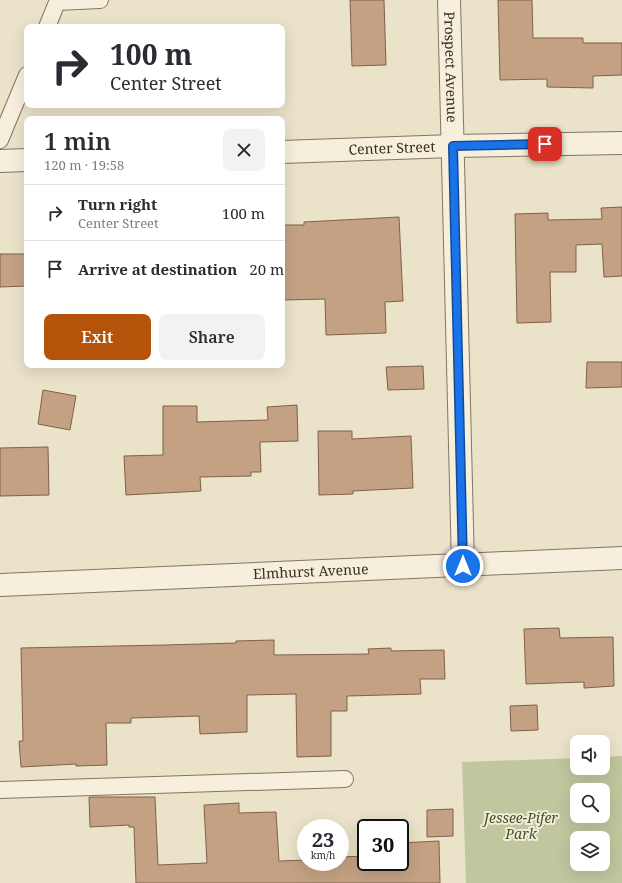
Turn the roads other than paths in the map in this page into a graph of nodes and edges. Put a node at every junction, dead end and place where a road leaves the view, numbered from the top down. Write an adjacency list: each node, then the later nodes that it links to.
1 (100, 0): 3 (lane)
2 (449, 0): 8 (street, Prospect Avenue)
3 (58, 1): 4 (lane)
4 (48, 24)
5 (24, 82): 6 (lane)
6 (0, 140)
7 (622, 143): 8 (street, Center Street)
8 (453, 146): 9 (street, Center Street); 13 (street, Prospect Avenue)
9 (285, 152)
10 (24, 160): 11 (street)
11 (0, 161)
12 (622, 558): 13 (street, Elmhurst Avenue)
13 (463, 566): 14 (street, Elmhurst Avenue)
14 (0, 585)
15 (345, 779): 16 (lane)
16 (0, 790)

